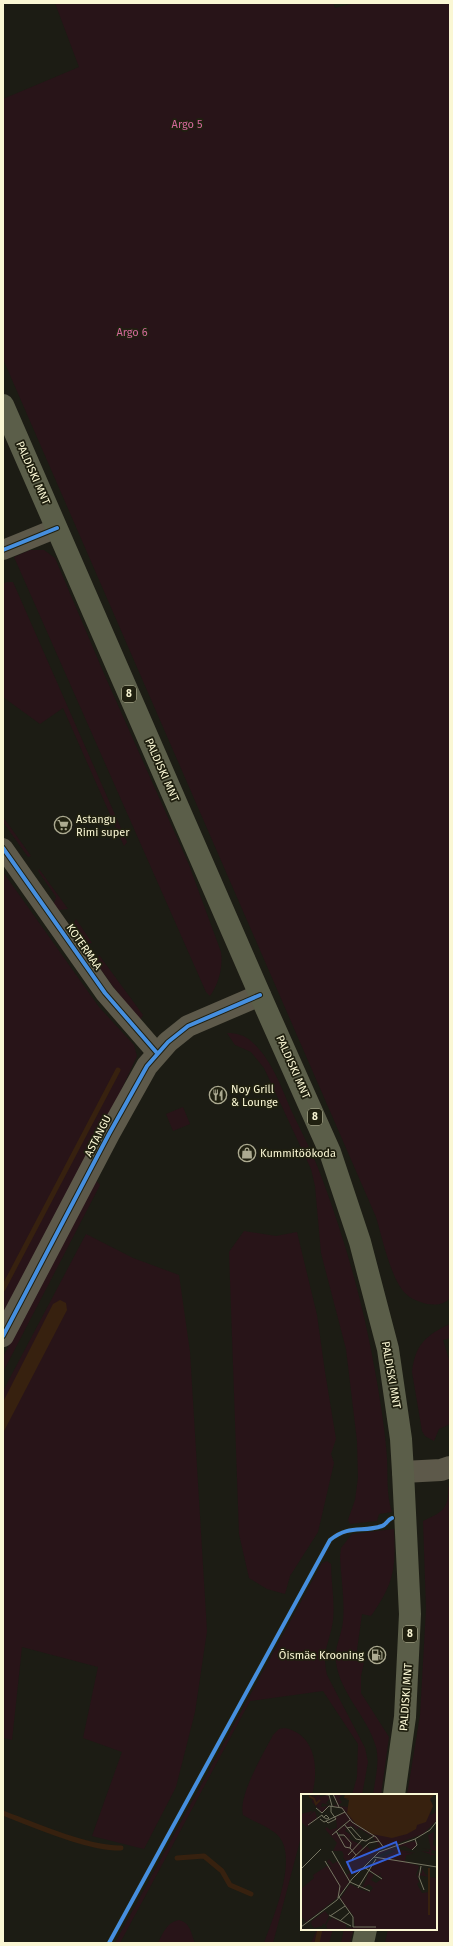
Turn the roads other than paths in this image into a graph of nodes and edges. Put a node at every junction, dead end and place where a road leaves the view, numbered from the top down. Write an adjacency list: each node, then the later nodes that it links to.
1 (3, 405): 2 (main road, PALDISKI MNT / 8)
2 (57, 528): 3 (street); 5 (main road, PALDISKI MNT / 8)
3 (3, 550)
4 (3, 848): 6 (street, KOTERMAA)
5 (260, 995): 6 (street, ASTANGU); 9 (main road, PALDISKI MNT / 8)
6 (157, 1053): 7 (street, ASTANGU)
7 (3, 1336)
8 (450, 1468): 9 (street)
9 (403, 1472): 10 (main road, PALDISKI MNT / 8)
10 (394, 1794)
11 (366, 1930): 12 (main road)
12 (363, 1943)

